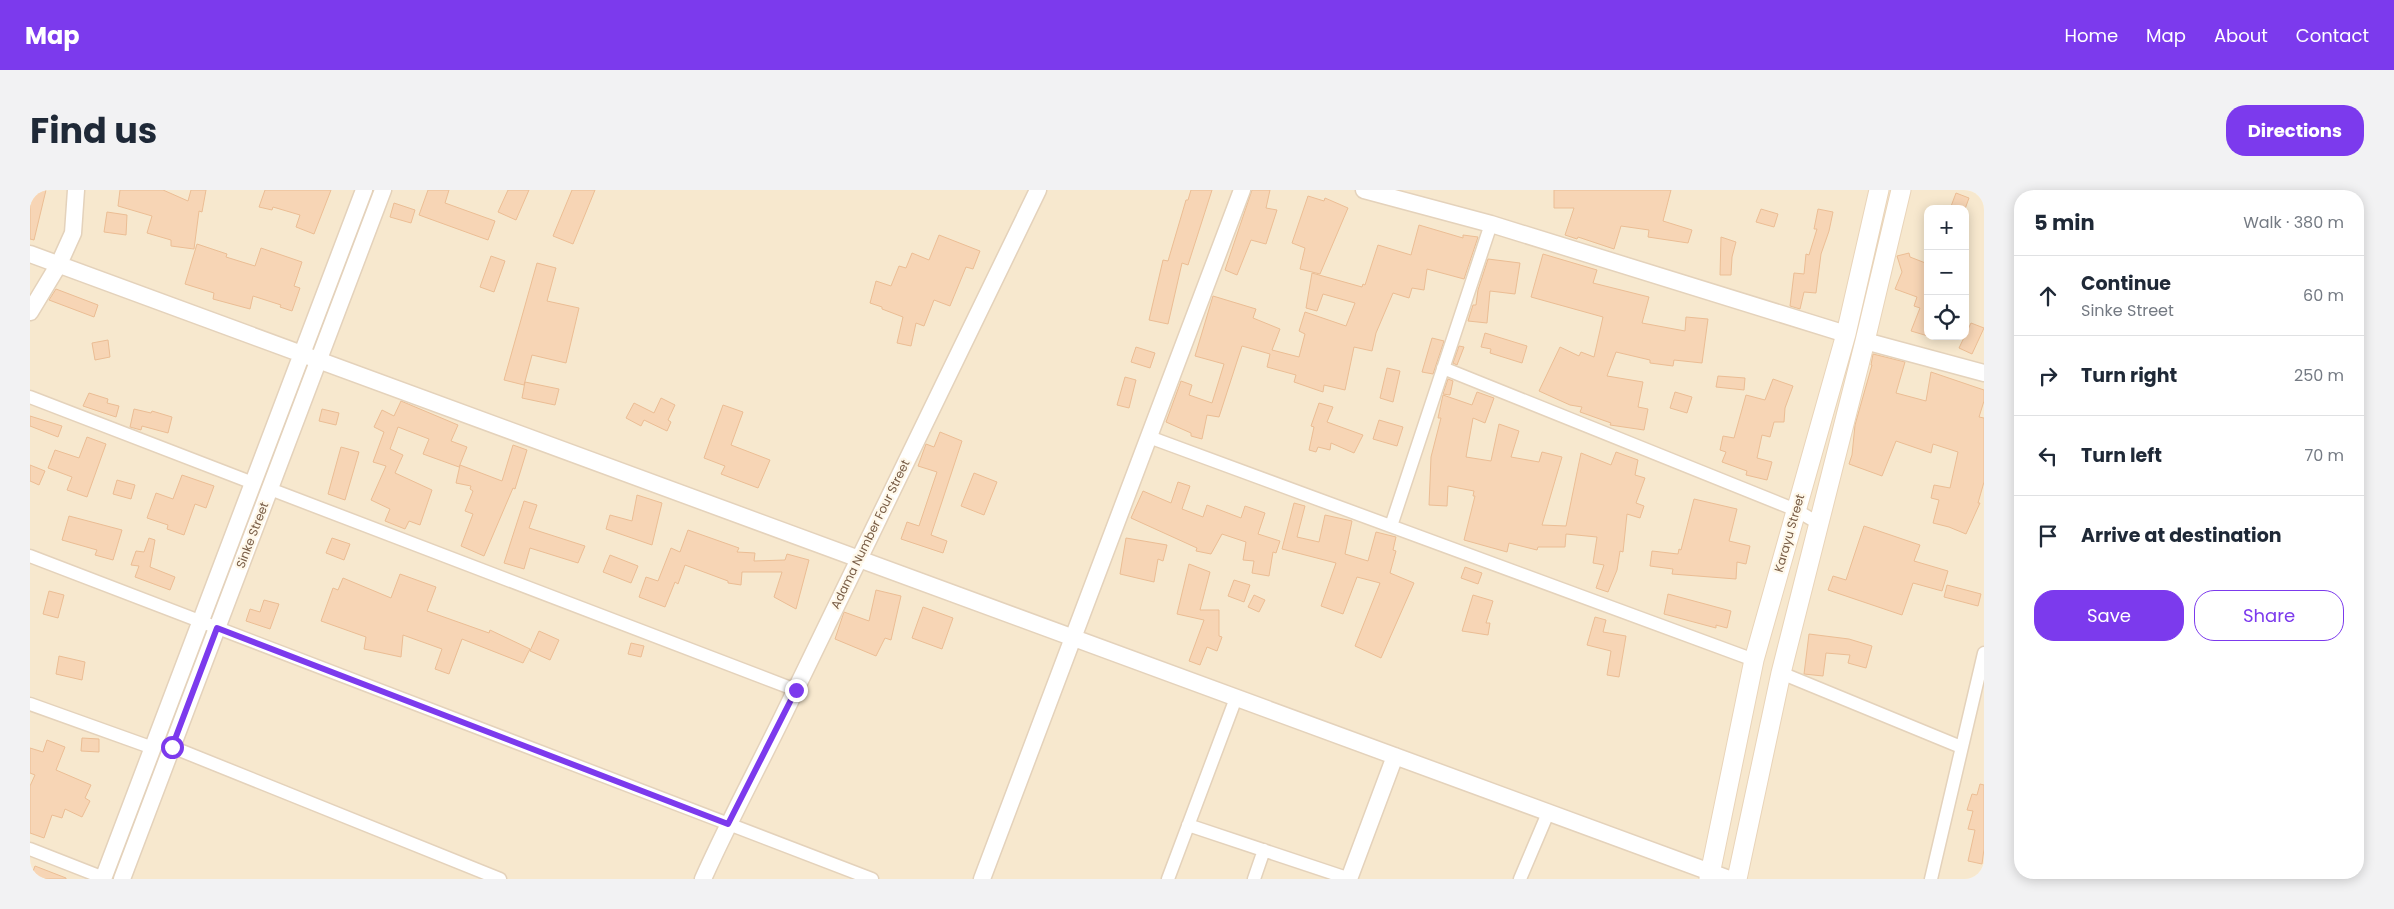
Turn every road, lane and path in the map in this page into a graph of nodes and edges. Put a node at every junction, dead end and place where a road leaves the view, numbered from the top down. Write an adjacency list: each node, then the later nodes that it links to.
1 (76, 190): 12 (street)
2 (364, 190): 16 (street, Sinke Street)
3 (383, 190): 17 (street, Sinke Street)
4 (1038, 190): 28 (street, Adama Number Four Street)
5 (1242, 190): 21 (street)
6 (1364, 190): 9 (street)
7 (1879, 190): 14 (main road, Karayu Street)
8 (1900, 190): 15 (main road, Karayu Street)
9 (1381, 192): 10 (street)
10 (1491, 224): 14 (street); 18 (street)
11 (30, 254): 12 (street)
12 (58, 264): 13 (street); 16 (street)
13 (30, 312)
14 (1846, 334): 24 (main road, Karayu Street)
15 (1865, 341): 19 (street); 25 (main road, Karayu Street)
16 (302, 354): 17 (street); 22 (street, Sinke Street)
17 (319, 360): 23 (street, Sinke Street); 28 (street)
18 (1443, 368): 24 (street); 26 (street)
19 (1984, 373)
20 (30, 397): 22 (street)
21 (1149, 437): 26 (street); 31 (street)
22 (253, 483): 29 (street, Sinke Street)
23 (270, 489): 30 (street, Sinke Street); 35 (street)
24 (1796, 510): 25 (street); 33 (main road, Karayu Street)
25 (1818, 523): 34 (main road, Karayu Street)
26 (1391, 526): 33 (street)
27 (30, 556): 29 (street)
28 (858, 558): 31 (street); 35 (street, Adama Number Four Street)
29 (201, 622): 30 (street); 40 (street, Sinke Street)
30 (217, 628): 38 (street, Sinke Street); 43 (street)
31 (1073, 638): 36 (street); 53 (street)
32 (1984, 654): 39 (street)
33 (1754, 660): 47 (main road, Karayu Street)
34 (1781, 673): 39 (street); 59 (main road, Karayu Street)
35 (796, 690): 43 (street, Adama Number Four Street)
36 (1236, 698): 41 (street); 44 (street)
37 (30, 704): 40 (street)
38 (172, 747): 49 (street, Sinke Street); 50 (street)
39 (1961, 747): 60 (street)
40 (153, 748): 48 (street, Sinke Street)
41 (1395, 756): 42 (street); 56 (street)
42 (1548, 812): 47 (street); 57 (street)
43 (728, 824): 51 (street, Adama Number Four Street); 52 (street)
44 (1188, 825): 46 (street); 54 (street)
45 (30, 849): 48 (street)
46 (1264, 850): 55 (street); 56 (street)
47 (1710, 876): 58 (street)
48 (104, 878)
49 (122, 879)
50 (500, 879)
51 (703, 879)
52 (872, 879)
53 (982, 879)
54 (1168, 879)
55 (1254, 879)
56 (1349, 879)
57 (1520, 879)
58 (1729, 879)
59 (1737, 879)
60 (1931, 879)

